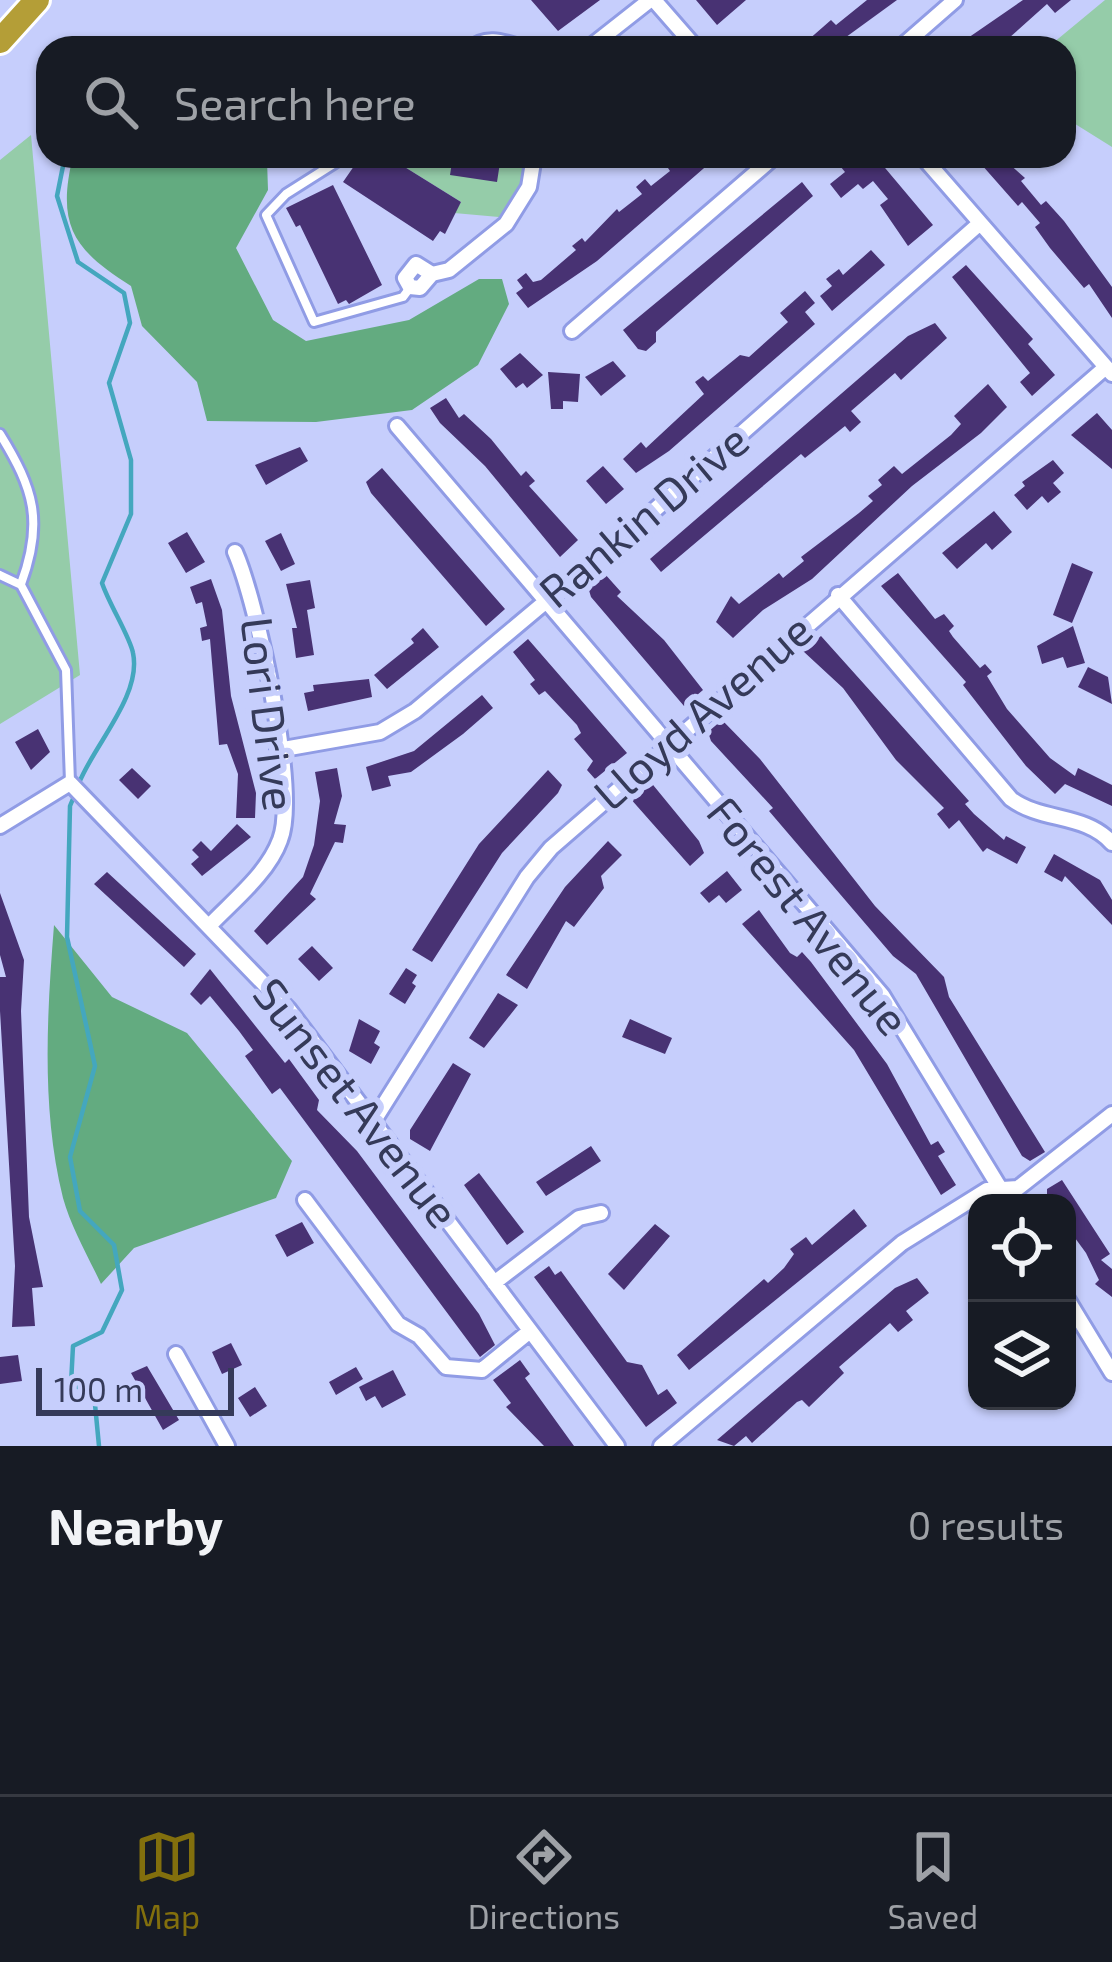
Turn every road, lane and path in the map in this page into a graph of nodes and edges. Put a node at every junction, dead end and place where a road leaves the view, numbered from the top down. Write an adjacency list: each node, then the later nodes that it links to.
1 (37, 0): 7 (highway)
2 (652, 0): 4 (street); 5 (street)
3 (956, 0): 6 (street)
4 (605, 36)
5 (685, 36)
6 (914, 36)
7 (0, 41)
8 (327, 168): 13 (lane)
9 (532, 168): 13 (street)
10 (761, 168): 14 (street)
11 (932, 168): 12 (street)
12 (979, 224): 15 (street); 22 (street, Rankin Drive)
13 (410, 287)
14 (572, 331)
15 (1109, 371): 21 (street, Lloyd Avenue)
16 (397, 426): 22 (street, Forest Avenue)
17 (0, 434): 20 (lane)
18 (235, 552): 24 (street, Lori Drive)
19 (0, 575): 20 (lane)
20 (21, 585): 25 (lane)
21 (838, 595): 23 (street, Lloyd Avenue); 27 (street)
22 (544, 601): 23 (street, Forest Avenue); 24 (street, Rankin Drive)
23 (666, 746): 30 (street, Lloyd Avenue); 31 (street, Forest Avenue)
24 (278, 750): 28 (street, Lori Drive)
25 (70, 783): 26 (street); 28 (street, Sunset Avenue)
26 (0, 826)
27 (1112, 843)
28 (210, 925): 30 (street, Sunset Avenue)
29 (1112, 1114): 32 (street)
30 (373, 1122): 36 (street, Sunset Avenue)
31 (1003, 1194)
32 (1008, 1194)
33 (305, 1200): 38 (street)
34 (968, 1202): 43 (street)
35 (601, 1213): 36 (street)
36 (494, 1283): 38 (street, Sunset Avenue)
37 (1069, 1302): 40 (street)
38 (530, 1331): 42 (street, Sunset Avenue)
39 (176, 1354): 41 (street)
40 (1112, 1373)
41 (227, 1446)
42 (617, 1446)
43 (661, 1446)

